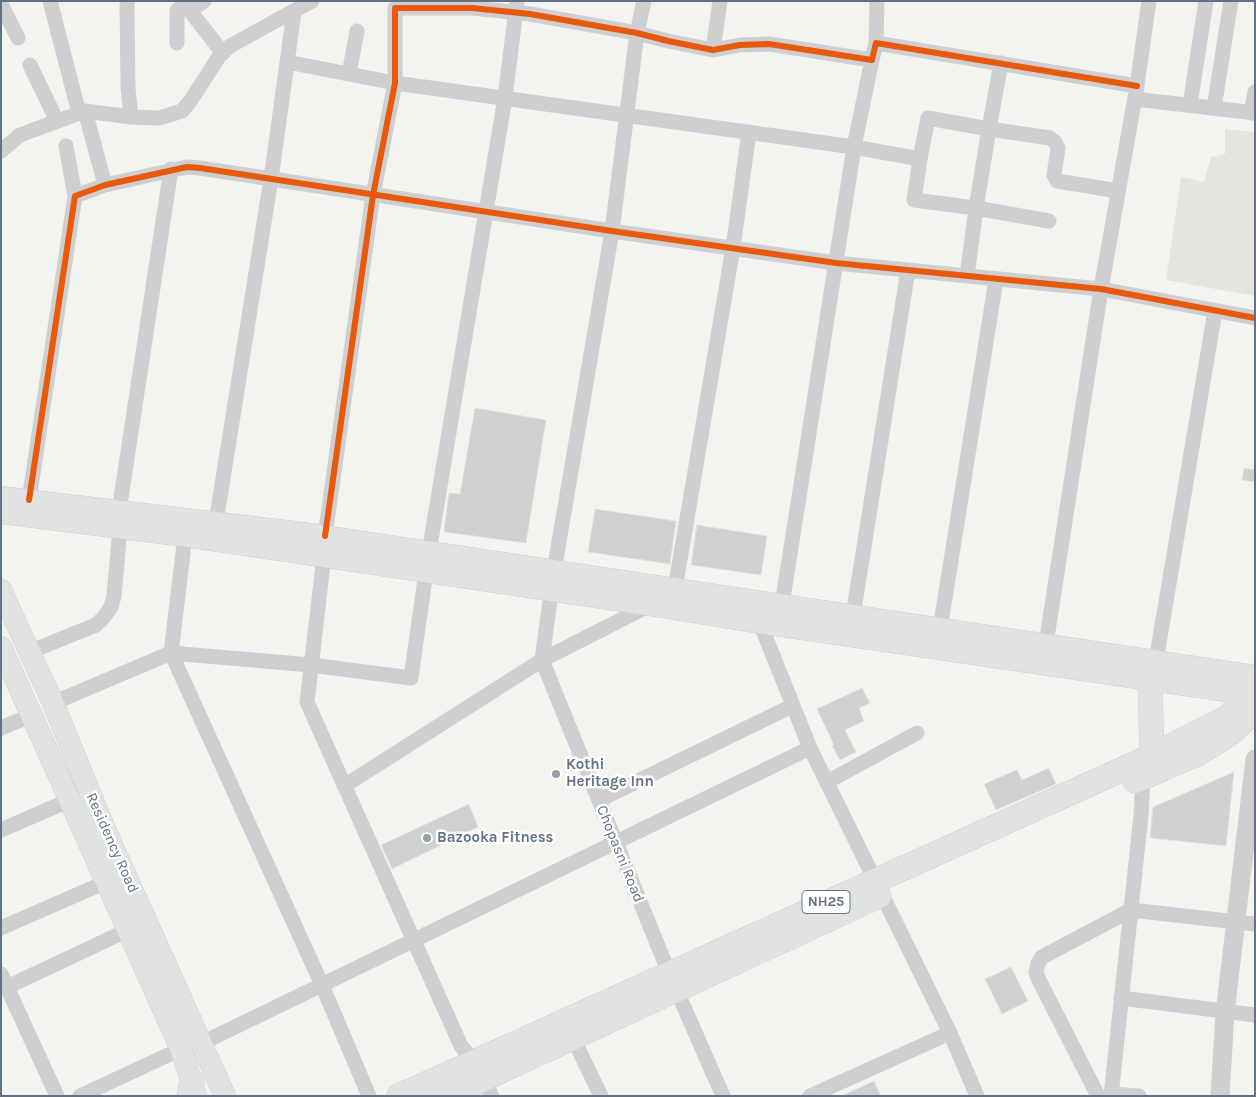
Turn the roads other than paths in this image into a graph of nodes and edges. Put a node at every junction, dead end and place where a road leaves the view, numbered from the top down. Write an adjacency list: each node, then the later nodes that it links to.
1 (50, 1): 34 (street)
2 (127, 1): 37 (street)
3 (204, 1): 14 (street)
4 (312, 1): 15 (street)
5 (644, 1): 17 (street, Chopasni Road)
6 (720, 1): 21 (street)
7 (877, 1): 20 (street)
8 (1149, 1): 30 (street)
9 (1206, 1): 32 (street)
10 (1231, 1): 33 (street)
11 (1, 4): 18 (street)
12 (394, 4): 13 (street); 28 (street)
13 (517, 7): 17 (street); 31 (street)
14 (190, 10): 19 (street); 22 (street)
15 (294, 12): 22 (street); 24 (street)
16 (357, 31): 27 (street)
17 (637, 33): 21 (street); 36 (street, Chopasni Road)
18 (18, 38)
19 (177, 42)
20 (876, 43): 23 (street); 25 (street)
21 (713, 50): 23 (street)
22 (223, 53): 37 (street)
23 (872, 60): 42 (street)
24 (287, 62): 27 (street); 46 (street)
25 (1001, 63): 30 (street); 39 (street)
26 (30, 65): 38 (street)
27 (348, 74): 28 (street)
28 (395, 83): 31 (street); 49 (street)
29 (1255, 92): 35 (street)
30 (1136, 93): 32 (street); 48 (street)
31 (506, 98): 36 (street); 52 (street)
32 (1190, 106): 33 (street)
33 (1214, 108): 35 (street)
34 (82, 112): 37 (street); 38 (street); 47 (street)
35 (1253, 113)
36 (627, 115): 40 (street); 54 (street, Chopasni Road)
37 (130, 117)
38 (57, 121): 43 (street)
39 (989, 129): 44 (street); 48 (street); 51 (street)
40 (749, 132): 42 (street); 55 (street)
41 (66, 146): 50 (street)
42 (854, 146): 44 (street); 56 (street)
43 (1, 151)
44 (920, 158): 51 (street)
45 (171, 170): 46 (street); 47 (street); 66 (street)
46 (270, 180): 49 (street); 67 (street)
47 (105, 185): 50 (street)
48 (1118, 191): 60 (street)
49 (373, 195): 52 (street); 69 (street)
50 (75, 196): 64 (street)
51 (976, 208): 53 (street); 58 (street)
52 (486, 212): 54 (street); 70 (street)
53 (1049, 220)
54 (612, 231): 55 (street); 71 (street, Chopasni Road)
55 (733, 248): 56 (street); 72 (street)
56 (836, 263): 57 (street); 74 (street)
57 (908, 270): 58 (street); 76 (street)
58 (967, 276): 59 (street)
59 (996, 280): 60 (street); 78 (street)
60 (1101, 289): 61 (street); 79 (street)
61 (1215, 311): 62 (street); 85 (street)
62 (1255, 318)
63 (1, 497): 64 (main road)
64 (29, 500): 66 (main road)
65 (1, 514): 66 (main road)
66 (120, 519): 67 (main road); 68 (main road); 81 (street)
67 (216, 522): 69 (main road)
68 (185, 536): 69 (main road); 82 (street)
69 (324, 546): 70 (main road); 84 (street)
70 (427, 562): 71 (main road); 84 (street)
71 (552, 580): 72 (main road); 75 (main road); 83 (street, Chopasni Road)
72 (675, 589): 74 (main road)
73 (1, 590): 81 (main road, Residency Road)
74 (772, 604): 76 (main road); 77 (street)
75 (650, 605): 77 (main road); 83 (street)
76 (853, 616): 78 (main road)
77 (760, 623): 85 (main road); 88 (street)
78 (940, 629): 79 (main road)
79 (1046, 644): 85 (main road)
80 (1, 647): 89 (main road, Residency Road)
81 (29, 652): 87 (main road, Residency Road)
82 (171, 653): 84 (street); 87 (street); 112 (street)
83 (542, 660): 97 (street); 99 (street, Chopasni Road)
84 (311, 665): 97 (street)
85 (1153, 671): 86 (main road); 93 (main road)
86 (1252, 698): 93 (main road, NH25); 95 (main road, NH25)
87 (53, 703): 118 (main road, Residency Road)
88 (792, 706): 92 (street); 99 (street)
89 (32, 715): 90 (street); 98 (main road, Residency Road)
90 (1, 728)
91 (918, 733): 96 (street)
92 (810, 748): 96 (street); 101 (street)
93 (1152, 756): 103 (main road, NH25)
94 (1255, 759): 105 (street)
95 (1143, 778): 103 (main road, NH25); 104 (street)
96 (827, 782): 103 (street)
97 (344, 786): 109 (street)
98 (70, 800): 100 (street); 102 (main road, Residency Road)
99 (599, 800): 101 (street, Chopasni Road)
100 (1, 830)
101 (616, 843): 109 (street); 111 (street, Chopasni Road)
102 (106, 882): 107 (street); 108 (main road, Residency Road)
103 (878, 887): 111 (main road, NH25); 116 (street)
104 (1131, 910): 105 (street); 113 (street); 123 (street)
105 (1236, 922): 106 (street); 114 (street)
106 (1255, 924)
107 (1, 928)
108 (128, 930): 110 (street); 119 (main road, Residency Road)
109 (412, 940): 112 (street); 120 (street)
110 (4, 981): 124 (street)
111 (673, 982): 117 (main road, NH25); 120 (main road, NH25); 131 (street, Chopasni Road)
112 (322, 985): 118 (street); 127 (street)
113 (1121, 998): 114 (street); 123 (street)
114 (1226, 1013): 115 (street); 135 (street)
115 (1255, 1015)
116 (950, 1033): 122 (street); 133 (street)
117 (573, 1038): 120 (main road, NH25); 130 (street)
118 (202, 1043): 126 (main road, Residency Road)
119 (181, 1049): 121 (main road, Residency Road); 125 (street)
120 (474, 1076): 128 (main road, NH25); 129 (main road, NH25)
121 (193, 1091)
122 (836, 1091): 132 (street)
123 (1107, 1095): 134 (street)
124 (57, 1096)
125 (80, 1096)
126 (225, 1096)
127 (369, 1096)
128 (399, 1096)
129 (447, 1096)
130 (601, 1096)
131 (723, 1096)
132 (810, 1096)
133 (977, 1096)
134 (1139, 1096)
135 (1220, 1096)

